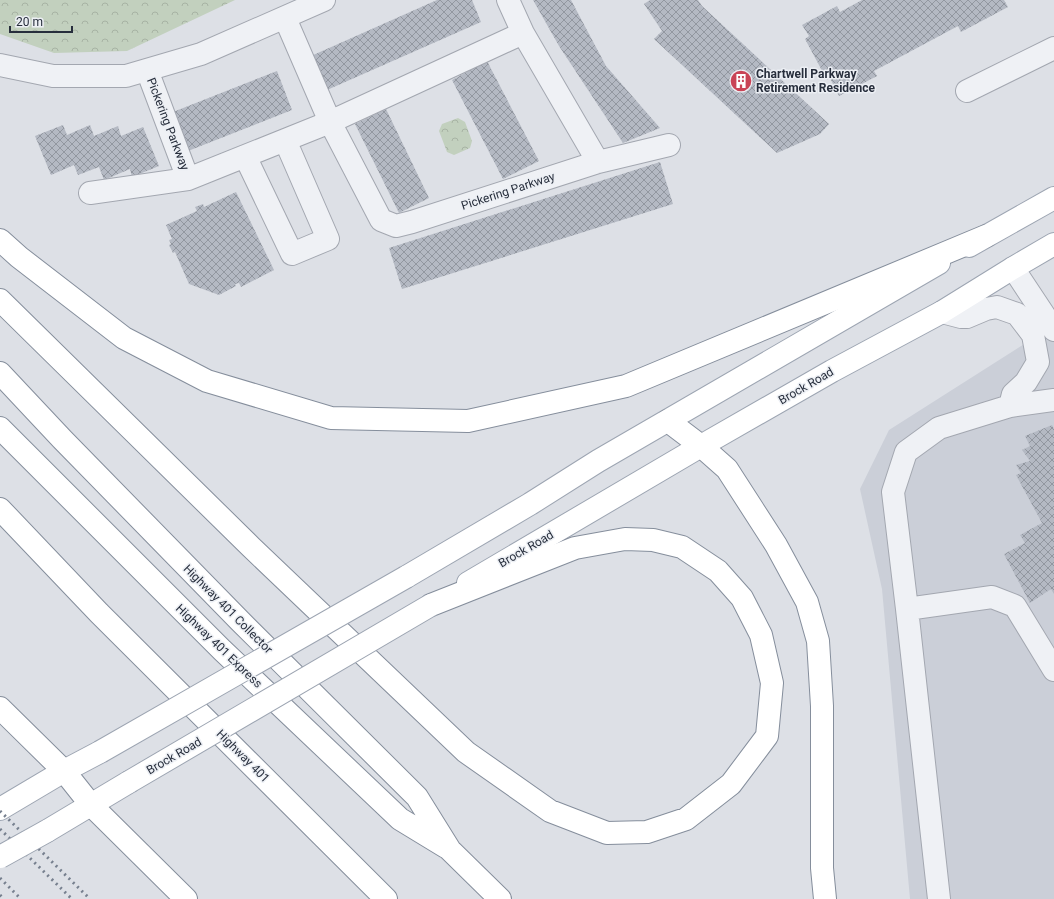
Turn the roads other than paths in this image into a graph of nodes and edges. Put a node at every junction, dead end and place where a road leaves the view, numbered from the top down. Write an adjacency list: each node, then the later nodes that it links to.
1 (324, 0): 3 (street, Pickering Parkway)
2 (508, 0): 4 (street)
3 (285, 18): 7 (street, Pickering Parkway); 9 (street, Pickering Parkway)
4 (522, 33): 9 (street, Pickering Parkway); 13 (street)
5 (1054, 48): 8 (street)
6 (0, 65): 7 (street, Pickering Parkway)
7 (147, 70): 14 (street, Pickering Parkway)
8 (967, 91)
9 (330, 122): 10 (street, Pickering Parkway); 13 (street, Pickering Parkway)
10 (285, 140): 12 (street, Pickering Parkway); 12 (street)
11 (669, 145): 13 (street, Pickering Parkway)
12 (245, 156): 14 (street, Pickering Parkway)
13 (598, 162)
14 (188, 179): 15 (street, Pickering Parkway)
15 (90, 193)
16 (1054, 198): 17 (main road)
17 (986, 236): 18 (main road); 27 (main road)
18 (0, 240)
19 (1054, 244): 20 (main road, Brock Road)
20 (1012, 268): 22 (main road, Brock Road); 23 (street)
21 (0, 300): 32 (main road)
22 (942, 312): 26 (street); 29 (main road, Brock Road)
23 (1054, 330)
24 (0, 373): 40 (main road, Highway 401 Collector)
25 (1054, 400): 26 (street)
26 (1010, 406): 33 (street)
27 (668, 421): 29 (main road); 37 (main road, bridge)
28 (0, 428): 40 (main road, Highway 401 Express)
29 (701, 446): 32 (main road, Brock Road); 45 (main road)
30 (0, 509): 34 (main road)
31 (0, 528): 34 (main road)
32 (431, 605): 39 (main road, Brock Road, bridge)
33 (907, 609): 35 (street); 46 (street)
34 (99, 612): 43 (main road, Highway 401)
35 (1054, 670)
36 (0, 708): 37 (main road)
37 (64, 771): 38 (main road); 39 (main road)
38 (7, 804)
39 (91, 805): 41 (main road, Brock Road, bridge); 42 (main road)
40 (450, 850): 44 (main road)
41 (0, 857)
42 (186, 899)
43 (386, 899)
44 (500, 899)
45 (825, 899)
46 (939, 899)

